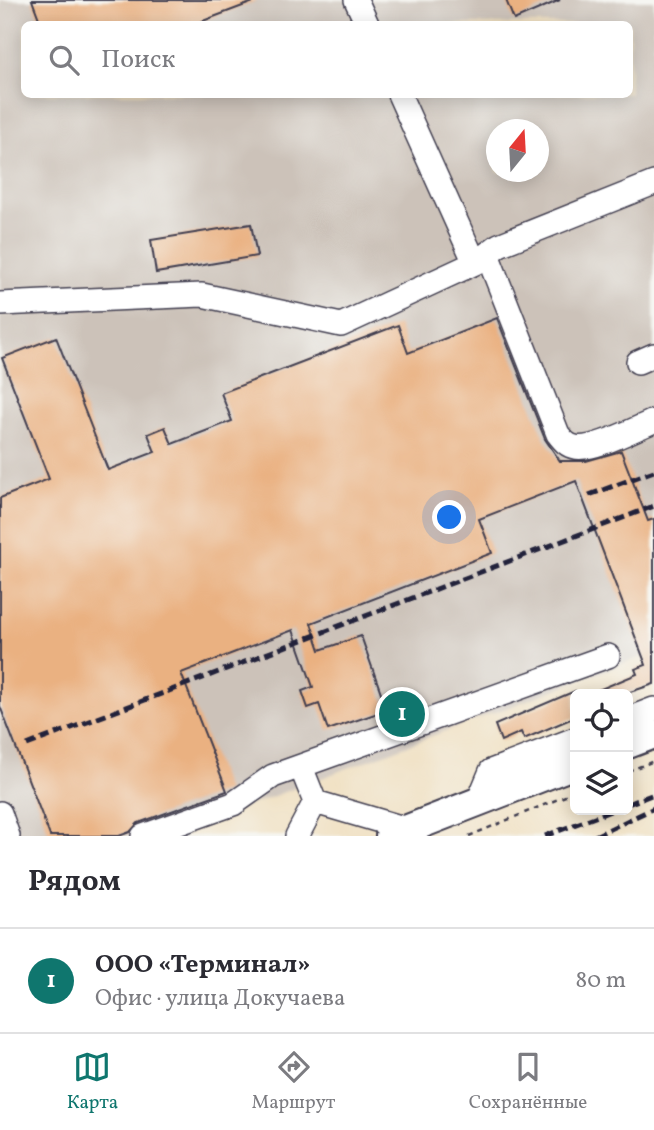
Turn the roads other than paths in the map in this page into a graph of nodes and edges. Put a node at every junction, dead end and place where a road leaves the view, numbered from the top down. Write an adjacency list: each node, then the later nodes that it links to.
1 (356, 0): 2 (lane)
2 (366, 21)
3 (401, 98): 5 (lane)
4 (654, 183): 5 (lane)
5 (481, 259): 6 (lane); 7 (lane)
6 (0, 304)
7 (654, 421)
8 (608, 656): 15 (lane)
9 (654, 709): 10 (lane)
10 (633, 717)
11 (654, 734): 13 (main road)
12 (570, 741): 17 (lane)
13 (633, 742)
14 (570, 766): 17 (main road)
15 (301, 767): 16 (lane); 21 (lane)
16 (315, 802): 19 (lane); 22 (lane)
17 (478, 802): 19 (main road)
18 (0, 813): 20 (lane)
19 (398, 833)
20 (8, 836)
21 (143, 836)
22 (297, 836)

